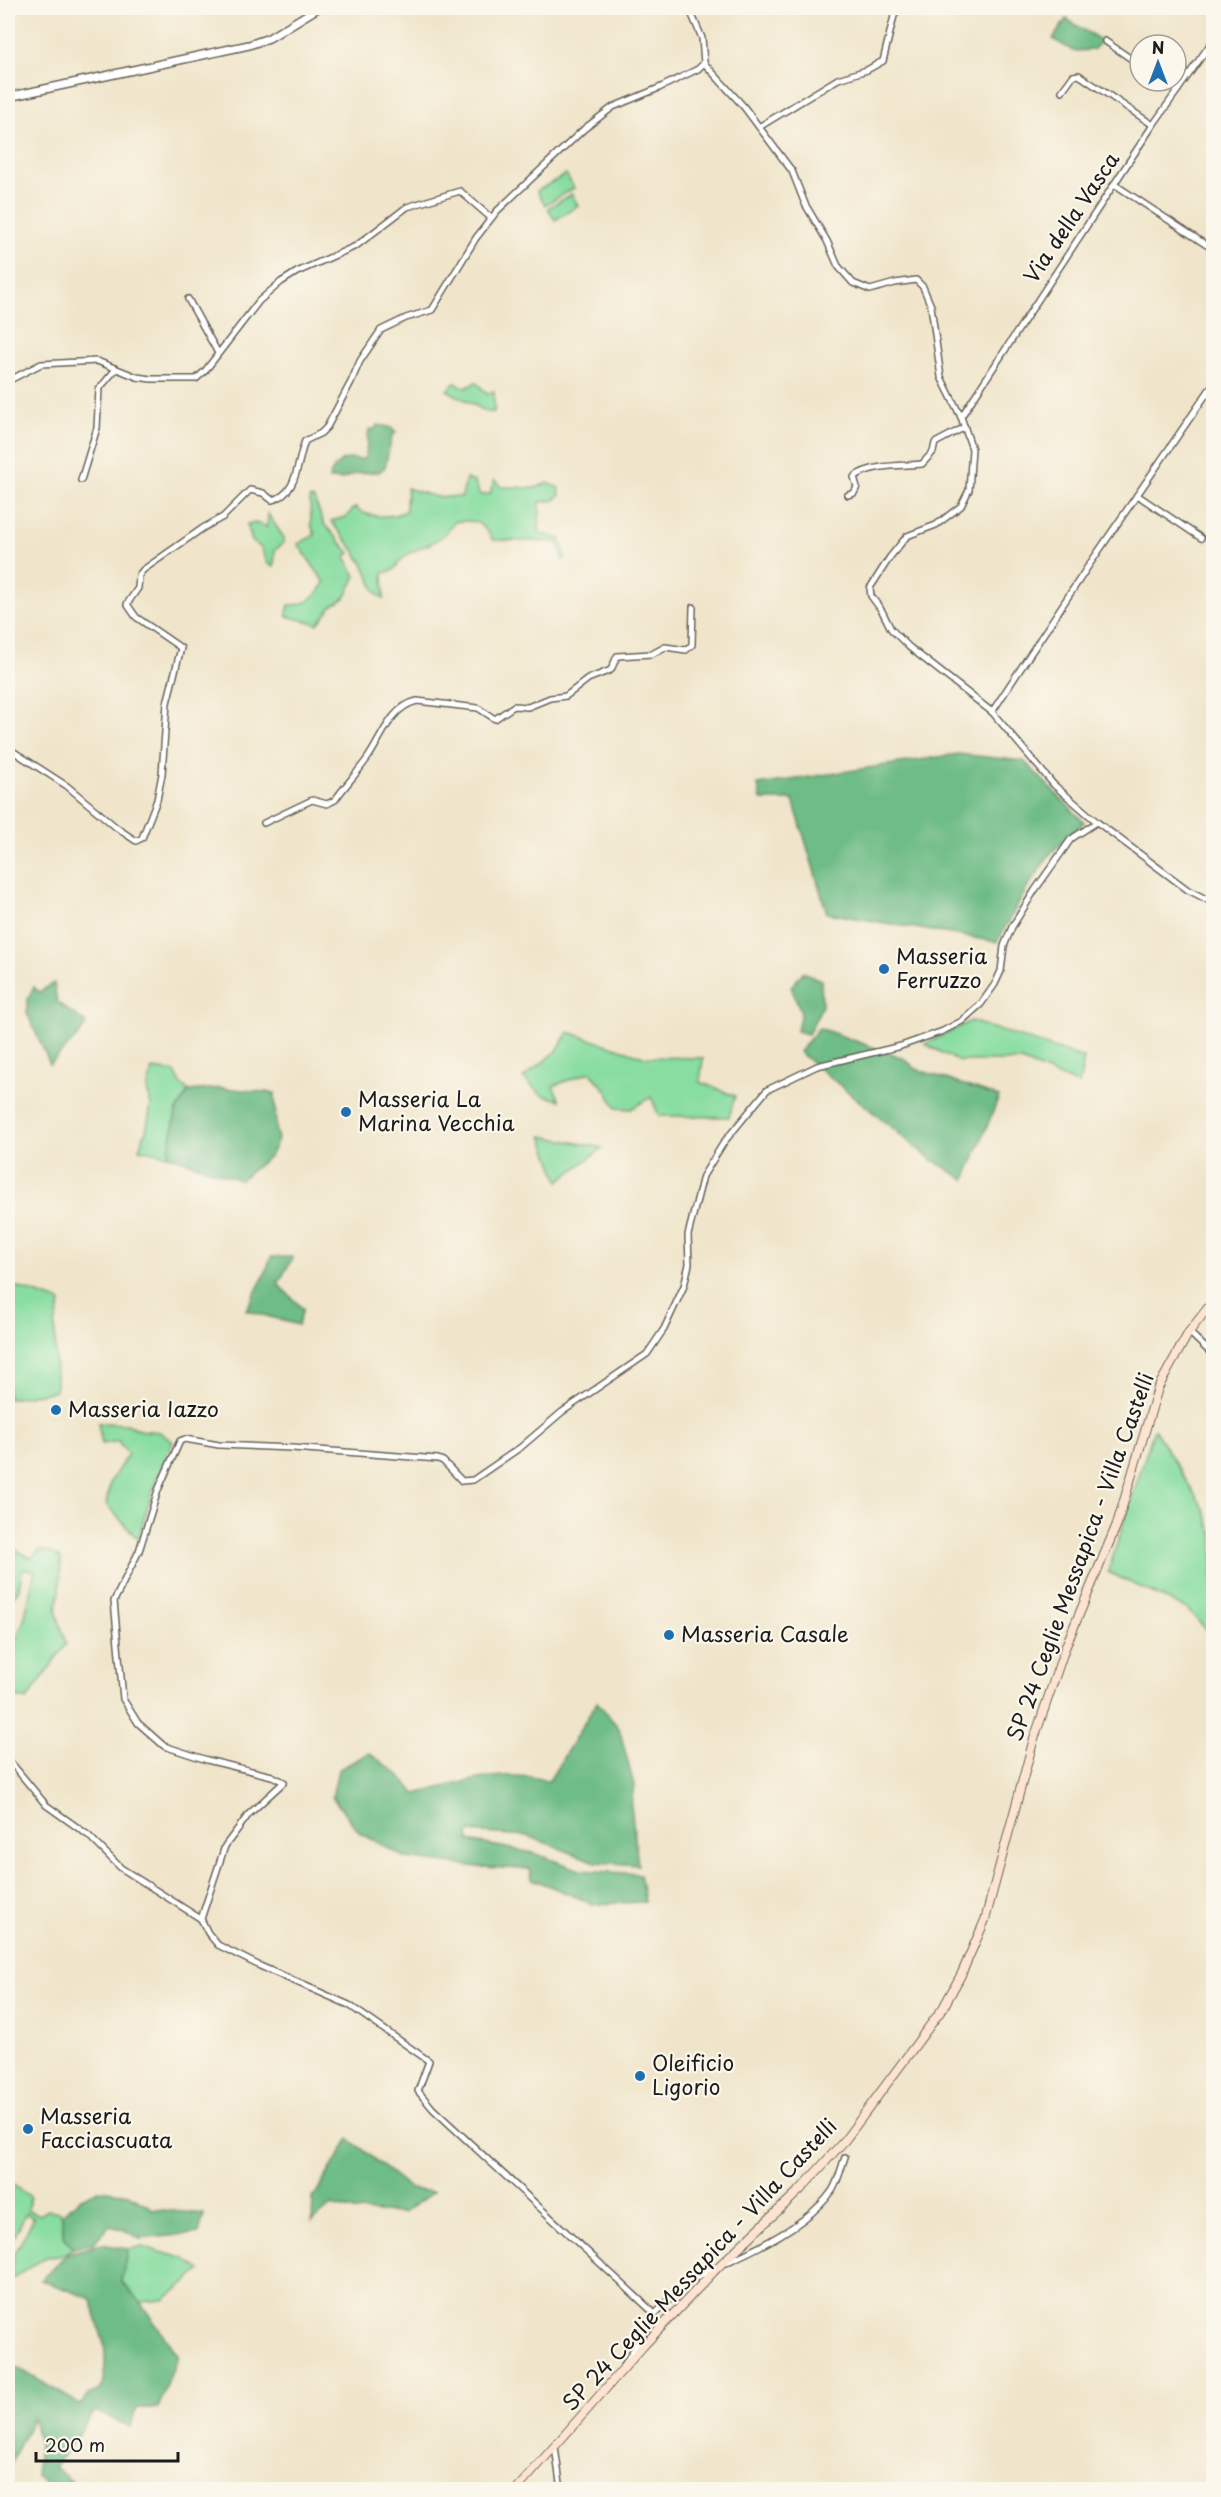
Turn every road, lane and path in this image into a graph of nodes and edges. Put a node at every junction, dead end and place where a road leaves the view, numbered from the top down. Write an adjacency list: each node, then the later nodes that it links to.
1 (318, 8): 11 (street)
2 (689, 8): 7 (street)
3 (899, 8): 13 (street)
4 (1214, 39): 8 (street, Via della Vasca)
5 (1105, 41): 6 (street)
6 (1128, 57)
7 (704, 63): 13 (street); 15 (street)
8 (1188, 76)
9 (1062, 91): 12 (street)
10 (1176, 93): 12 (street, Via della Vasca)
11 (8, 97)
12 (1153, 125): 14 (street, Via della Vasca)
13 (759, 127): 22 (street)
14 (1114, 184): 16 (street); 22 (street, Via della Vasca)
15 (491, 218): 18 (street); 30 (street)
16 (1214, 250)
17 (188, 299): 18 (street)
18 (218, 353): 19 (street)
19 (116, 369): 20 (street); 24 (street)
20 (8, 381)
21 (1214, 383): 26 (street)
22 (961, 417): 23 (street)
23 (965, 427): 25 (street); 29 (street)
24 (81, 480)
25 (848, 495)
26 (1137, 495): 27 (street); 29 (street)
27 (1201, 538)
28 (693, 607): 32 (street)
29 (992, 712): 31 (street)
30 (8, 748)
31 (1097, 822): 33 (street); 38 (street)
32 (264, 823)
33 (1214, 903)
34 (1214, 1300): 35 (main road, SP 24 Ceglie Messapica - Villa Castelli)
35 (1189, 1332): 36 (street); 40 (main road, SP 24 Ceglie Messapica - Villa Castelli)
36 (1214, 1356)
37 (8, 1759): 38 (street)
38 (201, 1919): 41 (street)
39 (845, 2157): 40 (street)
40 (720, 2265): 41 (street); 42 (main road, SP 24 Ceglie Messapica - Villa Castelli)
41 (654, 2314): 42 (street)
42 (621, 2372): 43 (main road, SP 24 Ceglie Messapica - Villa Castelli)
43 (555, 2447): 44 (main road, SP 24 Ceglie Messapica - Villa Castelli); 45 (street)
44 (516, 2490)
45 (561, 2490)

